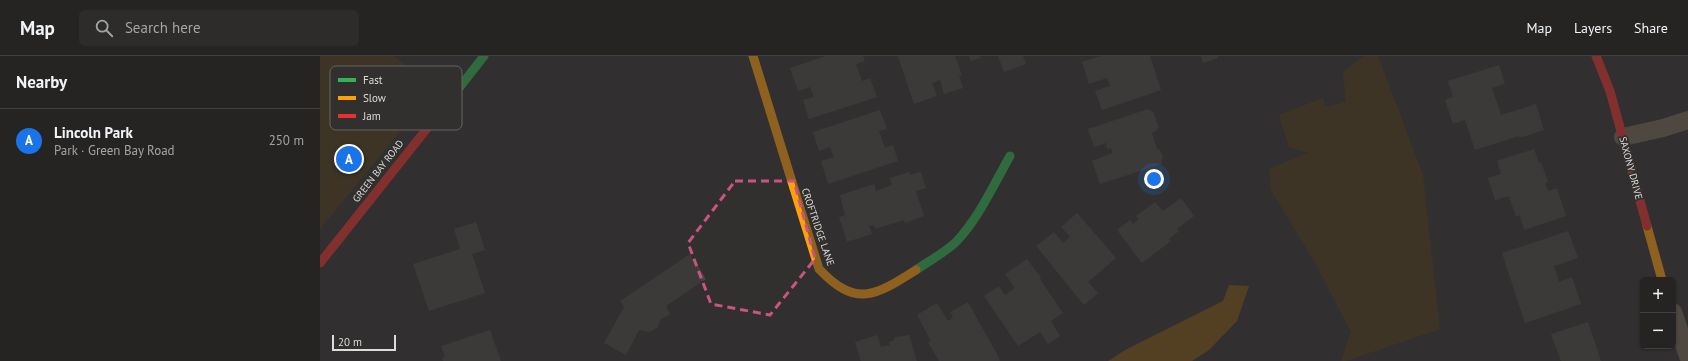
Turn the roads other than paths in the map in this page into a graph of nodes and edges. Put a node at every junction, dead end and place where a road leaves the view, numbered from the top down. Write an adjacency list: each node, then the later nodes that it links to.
1 (484, 56): 4 (street, GREEN BAY ROAD)
2 (753, 56): 8 (street, CROFTRIDGE LANE)
3 (1596, 56): 7 (street, SAXONY DRIVE)
4 (462, 84)
5 (1688, 120): 7 (street)
6 (425, 130): 9 (street, GREEN BAY ROAD)
7 (1623, 138): 10 (street, SAXONY DRIVE)
8 (1010, 156)
9 (320, 263)
10 (1661, 277)
11 (1673, 313): 12 (street)
12 (1688, 356)

